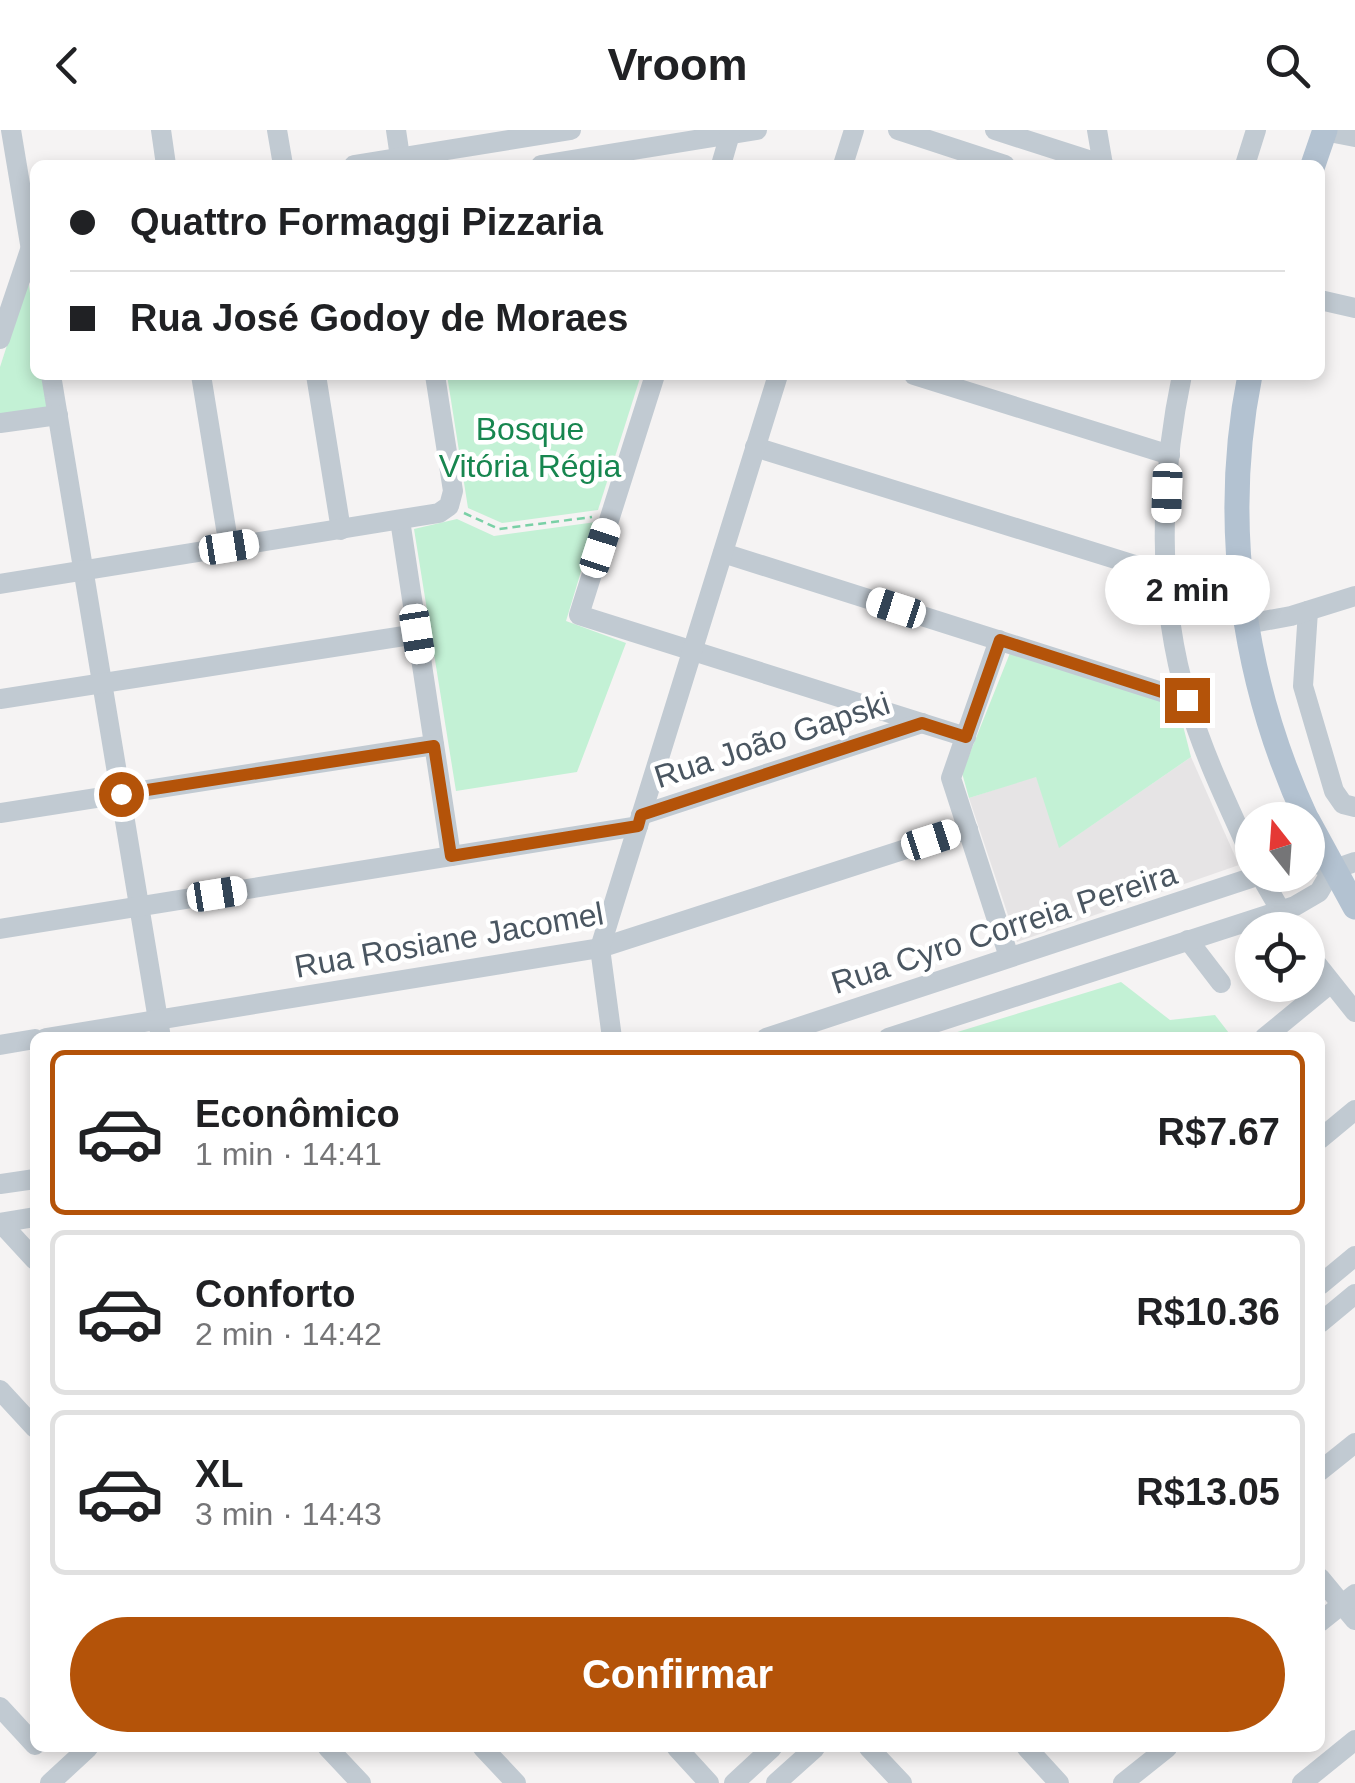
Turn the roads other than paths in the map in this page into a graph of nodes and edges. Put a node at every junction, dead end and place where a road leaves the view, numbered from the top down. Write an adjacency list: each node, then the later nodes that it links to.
1 (11, 130): 28 (street)
2 (161, 130): 17 (street)
3 (277, 130): 18 (street)
4 (396, 130): 16 (street)
5 (571, 130): 14 (street)
6 (757, 130): 13 (street)
7 (854, 130): 22 (street)
8 (898, 130): 23 (street)
9 (995, 130): 24 (street)
10 (1098, 130): 25 (street)
11 (1256, 130): 26 (street)
12 (1324, 130): 15 (street); 27 (main road)
13 (730, 134): 20 (street); 21 (street)
14 (510, 135): 16 (street)
15 (1355, 136)
16 (400, 158): 19 (street)
17 (165, 160)
18 (282, 160)
19 (387, 160)
20 (571, 160)
21 (722, 160)
22 (845, 160)
23 (991, 160)
24 (1088, 160)
25 (1102, 160)
26 (1247, 160)
27 (1315, 160)
28 (30, 217)
29 (30, 256): 32 (street)
30 (1325, 301): 31 (street)
31 (1355, 308)
32 (0, 339)
33 (53, 380): 42 (street)
34 (202, 380): 48 (street)
35 (317, 380): 47 (street)
36 (437, 380): 46 (street)
37 (653, 380): 58 (street)
38 (776, 380): 44 (street)
39 (930, 380): 45 (street)
40 (1181, 380): 45 (street)
41 (1249, 380): 55 (main road)
42 (58, 415): 43 (street); 50 (street)
43 (0, 423)
44 (756, 447): 49 (street); 51 (street)
45 (1170, 455): 51 (street)
46 (400, 520): 47 (street); 56 (street)
47 (341, 530): 48 (street)
48 (229, 547): 50 (street)
49 (722, 553): 57 (street); 58 (street)
50 (84, 570): 52 (street); 59 (street)
51 (1167, 575): 61 (street)
52 (0, 584)
53 (1355, 596): 54 (street)
54 (1308, 610): 55 (street); 67 (street)
55 (1247, 624): 66 (main road)
56 (417, 634): 59 (street); 64 (street)
57 (1000, 640): 61 (street); 63 (street)
58 (692, 651): 62 (street); 69 (street)
59 (102, 683): 60 (street); 65 (street)
60 (0, 699)
61 (1187, 700): 70 (street)
62 (922, 723): 63 (street); 69 (street, Rua João Gapski)
63 (966, 737): 71 (street)
64 (434, 746): 65 (street); 73 (street)
65 (121, 794): 68 (street); 77 (street)
66 (1300, 802)
67 (1355, 807)
68 (0, 813)
69 (639, 820): 73 (street, Rua João Gapski); 82 (street)
70 (1235, 820)
71 (968, 828): 82 (street, Rua Rosiane Jacomel); 83 (street)
72 (1325, 843): 74 (main road)
73 (451, 856): 77 (street, Rua João Gapski)
74 (1344, 866): 78 (main road); 79 (street)
75 (1235, 883): 83 (street, Rua Cyro Correia Pereira)
76 (1270, 892): 79 (street)
77 (139, 907): 80 (street, Rua João Gapski); 88 (street)
78 (1355, 907)
79 (1280, 910): 81 (street)
80 (0, 930)
81 (1188, 940): 85 (street); 92 (street)
82 (600, 948): 88 (street, Rua Rosiane Jacomel); 90 (street)
83 (1010, 957): 91 (street, Rua Cyro Correia Pereira)
84 (1325, 976): 86 (street)
85 (1221, 983)
86 (1330, 983): 87 (street); 93 (street)
87 (1355, 1012)
88 (159, 1028): 89 (street, Rua Rosiane Jacomel)
89 (114, 1032)
90 (611, 1032)
91 (784, 1032)
92 (906, 1032)
93 (1271, 1032)
94 (30, 1040): 95 (street)
95 (0, 1045)
96 (1355, 1110): 97 (street)
97 (1325, 1135)
98 (30, 1180): 99 (street)
99 (0, 1184)
100 (30, 1219): 101 (street)
101 (0, 1223): 102 (street)
102 (30, 1255)
103 (1355, 1256): 104 (street)
104 (1325, 1281)
105 (1355, 1294): 106 (street)
106 (1325, 1319)
107 (0, 1390): 108 (street)
108 (30, 1423)
109 (1355, 1443): 110 (street)
110 (1325, 1467)
111 (1325, 1583): 112 (street)
112 (1351, 1606): 113 (street)
113 (1325, 1619)
114 (0, 1707): 115 (street)
115 (30, 1740)
116 (1355, 1740): 136 (street)
117 (40, 1752): 127 (street)
118 (84, 1752): 127 (street)
119 (332, 1752): 128 (street)
120 (487, 1752): 129 (street)
121 (681, 1752): 130 (street)
122 (768, 1752): 131 (street)
123 (811, 1752): 132 (street)
124 (873, 1752): 133 (street)
125 (1030, 1752): 134 (street)
126 (1162, 1752): 135 (street)
127 (60, 1780)
128 (361, 1783)
129 (516, 1783)
130 (710, 1783)
131 (734, 1783)
132 (776, 1783)
133 (902, 1783)
134 (1059, 1783)
135 (1124, 1783)
136 (1302, 1783)

